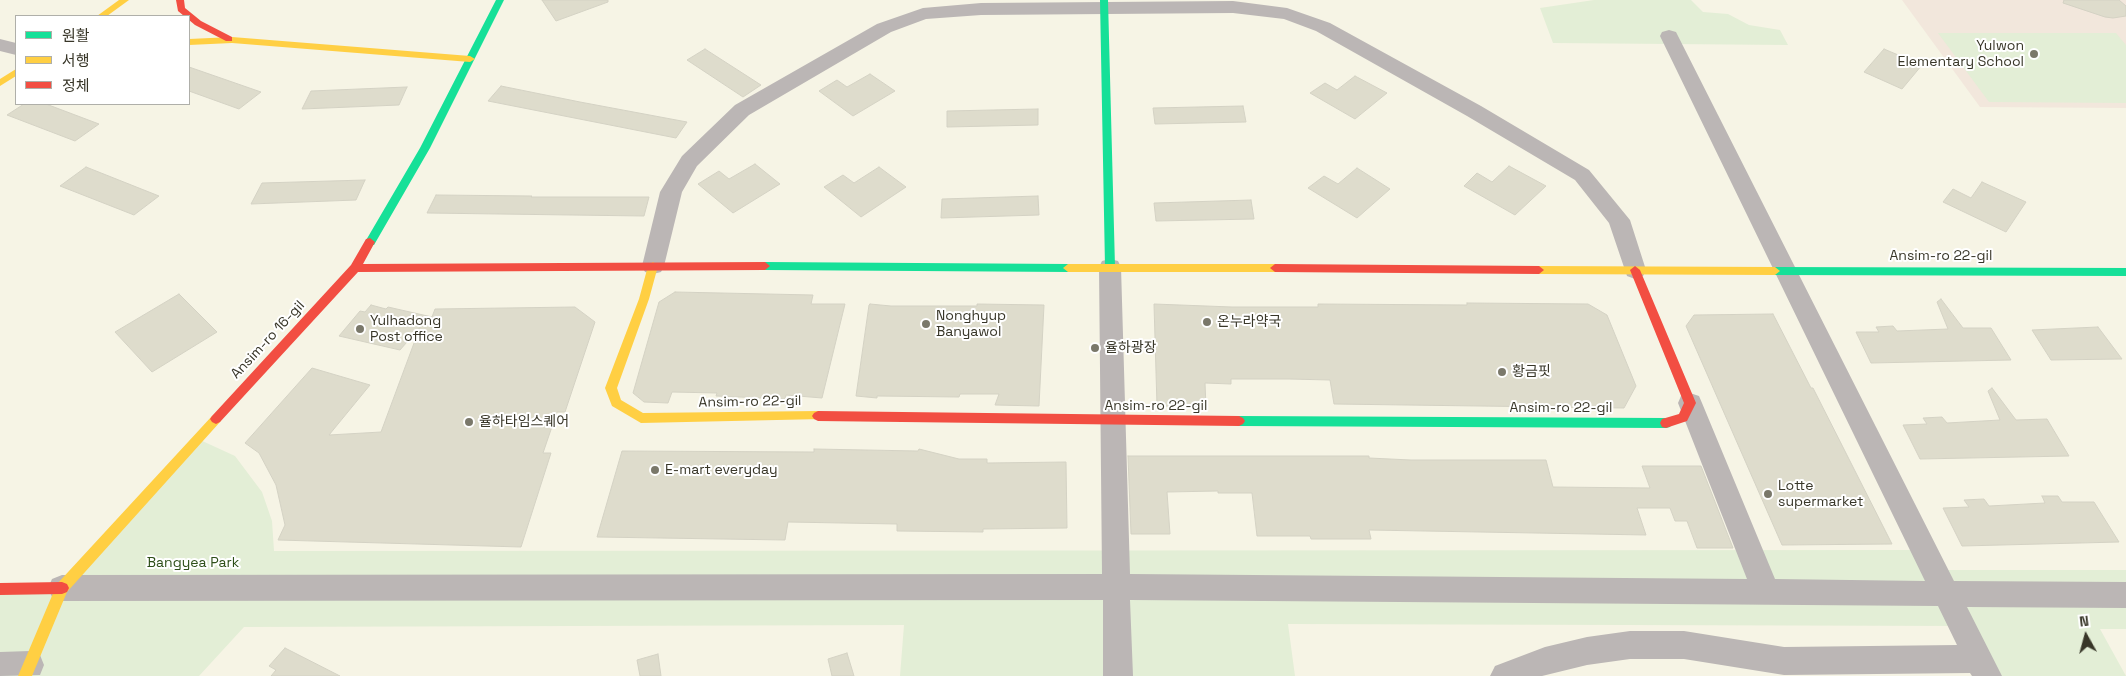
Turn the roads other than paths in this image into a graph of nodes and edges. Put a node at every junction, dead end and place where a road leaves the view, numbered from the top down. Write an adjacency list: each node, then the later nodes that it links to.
1 (125, 0): 5 (main road)
2 (180, 0): 6 (main road)
3 (500, 0): 13 (main road, Ansim-ro 16-gil)
4 (1104, 4): 16 (street); 17 (main road); 19 (street)
5 (102, 15)
6 (188, 15)
7 (190, 16): 9 (main road)
8 (1669, 36): 20 (street)
9 (232, 40): 10 (main road); 13 (main road)
10 (190, 42)
11 (0, 45): 12 (street)
12 (15, 49)
13 (470, 59): 18 (main road, Ansim-ro 16-gil)
14 (15, 73): 15 (main road)
15 (0, 83)
16 (653, 266): 17 (main road, Ansim-ro 22-gil); 18 (main road, Ansim-ro 22-gil); 23 (main road, Ansim-ro 22-gil)
17 (1110, 267): 19 (main road, Ansim-ro 22-gil); 23 (street)
18 (355, 268): 25 (main road, Ansim-ro 16-gil)
19 (1635, 270): 20 (main road, Ansim-ro 22-gil); 22 (main road)
20 (1787, 271): 21 (main road, Ansim-ro 22-gil); 30 (street)
21 (2126, 272)
22 (1690, 402): 23 (main road, Ansim-ro 22-gil); 27 (street)
23 (1113, 421): 24 (street)
24 (1117, 587): 25 (street); 27 (street); 32 (street)
25 (62, 588): 26 (main road); 31 (main road, Ansim-ro 16-gil)
26 (0, 589)
27 (1766, 592): 28 (street)
28 (2126, 595)
29 (0, 666): 31 (street)
30 (1983, 668): 33 (street)
31 (28, 670)
32 (1118, 676)
33 (1505, 676)

